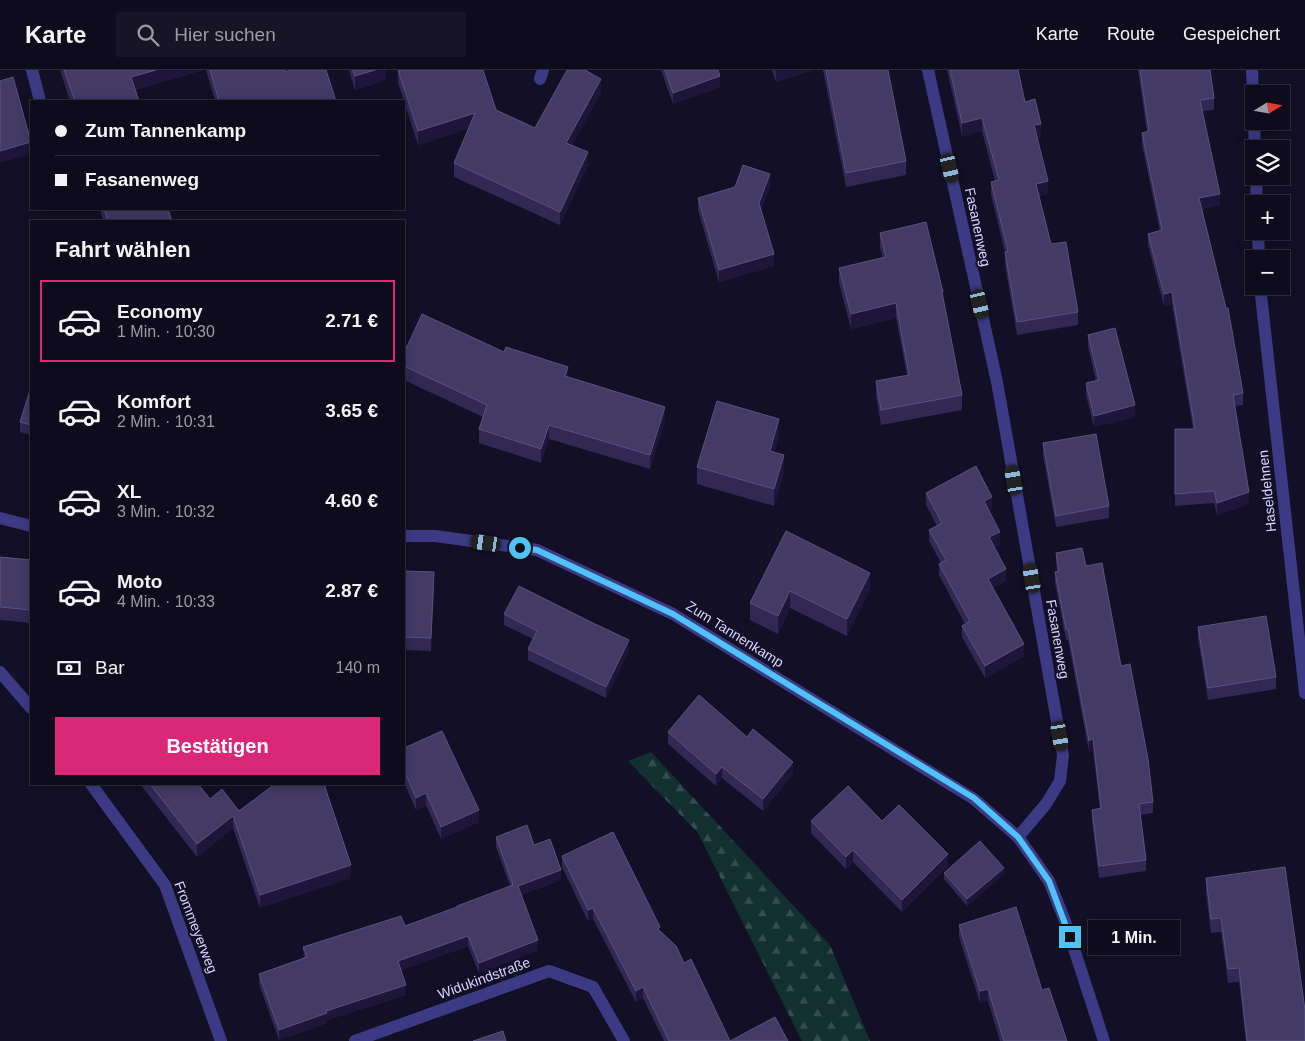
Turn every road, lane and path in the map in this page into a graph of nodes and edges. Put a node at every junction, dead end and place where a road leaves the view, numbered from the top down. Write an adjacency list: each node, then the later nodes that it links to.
1 (32, 70): 4 (street)
2 (928, 70): 14 (street, Fasanenweg)
3 (1252, 70): 5 (street)
4 (40, 100)
5 (1255, 140)
6 (1261, 295): 11 (street, Haseldehnen)
7 (0, 518): 8 (street)
8 (30, 526)
9 (405, 536): 14 (street, Zum Tannenkamp)
10 (0, 672): 12 (street)
11 (1305, 693)
12 (30, 707)
13 (92, 785): 15 (street, Frommeyerweg)
14 (1018, 837): 18 (street)
15 (221, 1041)
16 (354, 1041): 17 (street, Widukindstraße)
17 (624, 1041)
18 (1104, 1041)

